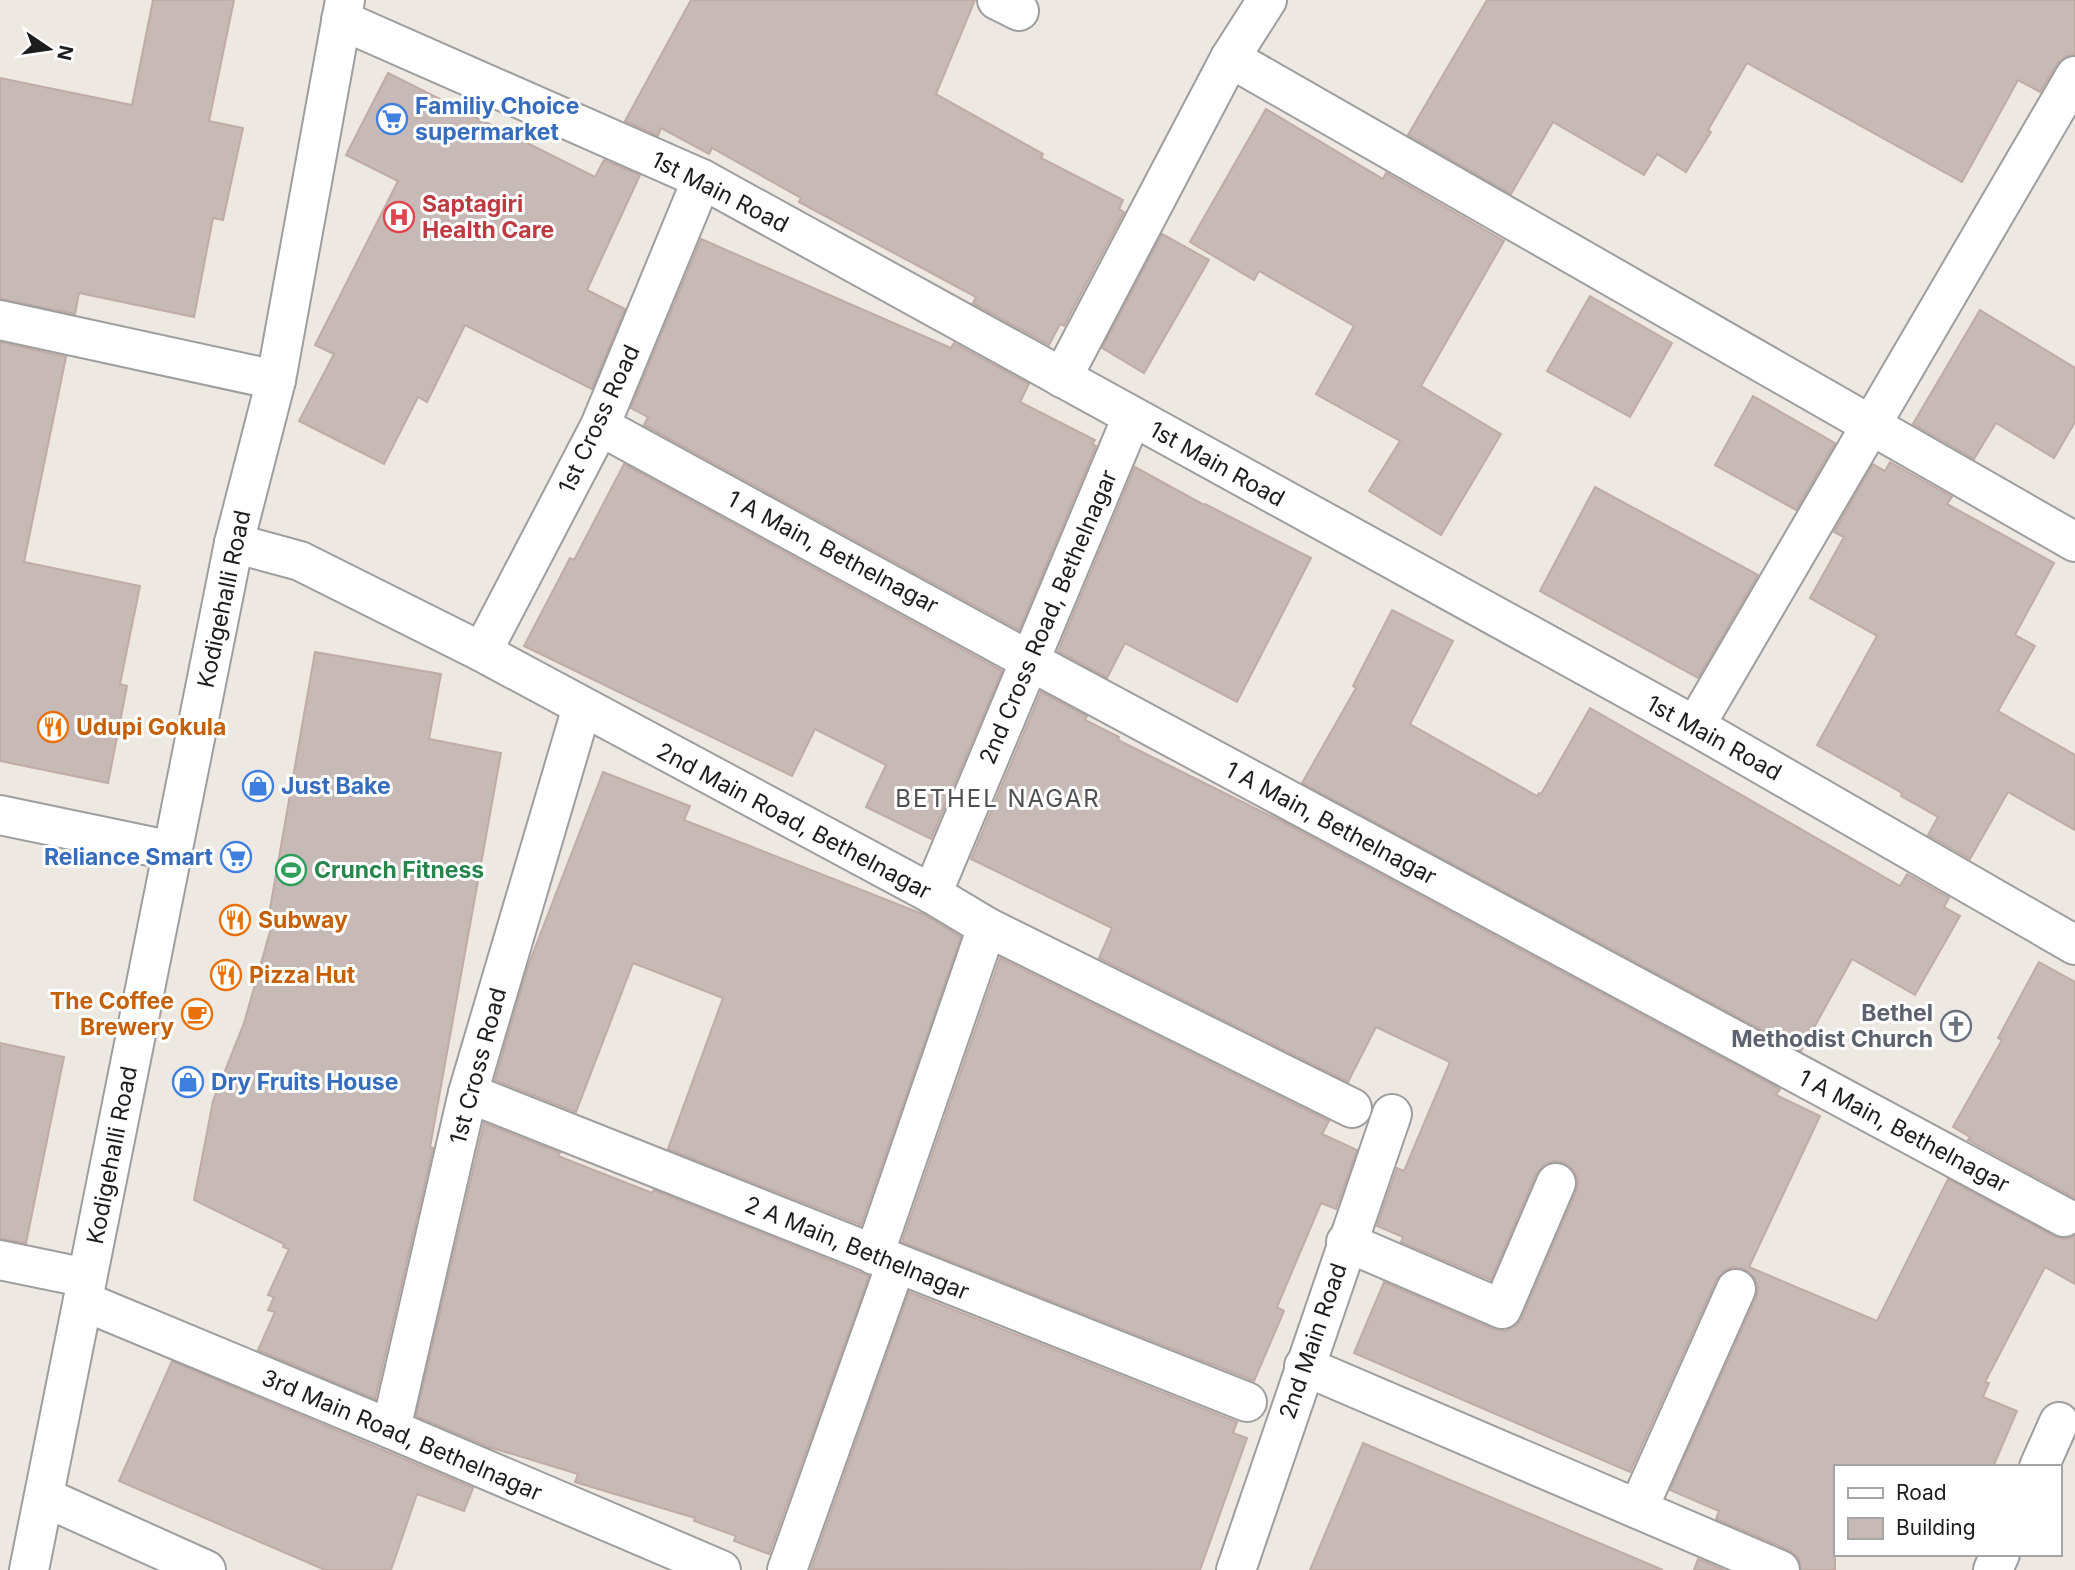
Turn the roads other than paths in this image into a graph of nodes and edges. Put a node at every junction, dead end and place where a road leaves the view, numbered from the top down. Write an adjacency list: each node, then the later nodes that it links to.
1 (1267, 0): 3 (street)
2 (343, 10): 5 (street, 1st Main Road); 8 (street, Kodigehalli Road)
3 (1230, 58): 7 (street); 10 (street)
4 (2075, 76): 10 (street)
5 (702, 179): 7 (street, 1st Main Road); 11 (street, 1st Cross Road)
6 (0, 320): 8 (street)
7 (1062, 378): 9 (street, 1st Main Road)
8 (276, 380): 13 (street, Kodigehalli Road)
9 (1132, 417): 15 (street, 2nd Cross Road, Bethelnagar); 17 (street, 1st Main Road)
10 (1871, 425): 12 (street); 17 (street)
11 (600, 426): 14 (street, 1st Cross Road); 15 (street, 1 A Main, Bethelnagar)
12 (2075, 542)
13 (234, 543): 14 (street, 2nd Main Road, Bethelnagar); 19 (street, Kodigehalli Road)
14 (482, 652): 16 (street, 2nd Main Road, Bethelnagar)
15 (1030, 661): 20 (street, 2nd Cross Road, Bethelnagar); 27 (street, 1 A Main, Bethelnagar)
16 (582, 707): 20 (street, 2nd Main Road, Bethelnagar); 23 (street, 1st Cross Road)
17 (1695, 726): 22 (street, 1st Main Road)
18 (0, 815): 19 (street)
19 (173, 851): 32 (street, Kodigehalli Road)
20 (932, 894): 21 (street, 2nd Main Road, Bethelnagar)
21 (987, 927): 24 (street, 2nd Main Road, Bethelnagar); 29 (street)
22 (2075, 945)
23 (468, 1093): 29 (street, 2 A Main, Bethelnagar); 36 (street, 1st Cross Road)
24 (1352, 1108)
25 (1392, 1114): 28 (street, 2nd Main Road)
26 (1556, 1183): 28 (street)
27 (2064, 1217)
28 (1346, 1242): 33 (street, 2nd Main Road)
29 (885, 1259): 34 (street, 2 A Main, Bethelnagar); 43 (street)
30 (0, 1260): 32 (street, 3rd Main Road, Bethelnagar)
31 (1736, 1289): 39 (street)
32 (85, 1290): 36 (street, 3rd Main Road, Bethelnagar); 38 (street, Kodigehalli Road)
33 (1304, 1367): 39 (street); 44 (street, 2nd Main Road)
34 (1247, 1402)
35 (2059, 1422): 37 (street)
36 (391, 1429): 42 (street, 3rd Main Road, Bethelnagar)
37 (2040, 1465)
38 (44, 1497): 40 (street, Kodigehalli Road); 41 (street)
39 (1638, 1509): 45 (street)
40 (29, 1570)
41 (206, 1570)
42 (721, 1570)
43 (787, 1570)
44 (1236, 1570)
45 (1780, 1570)

